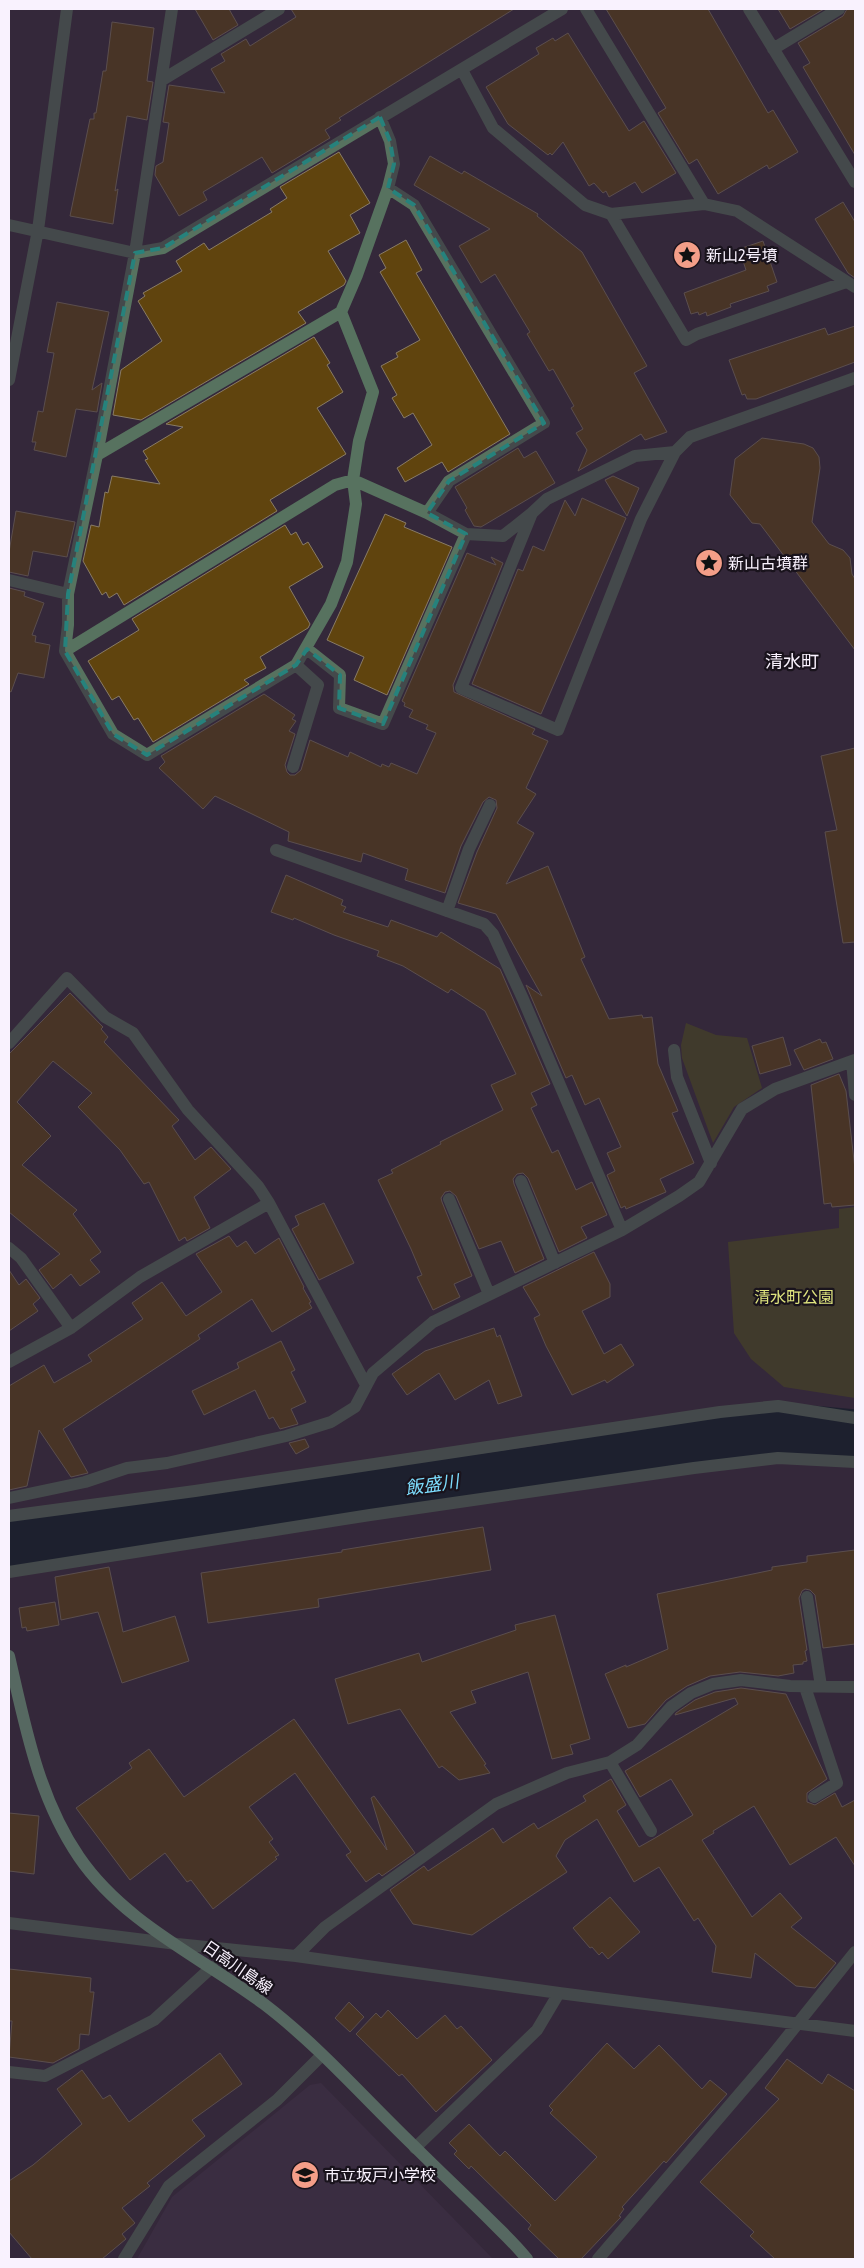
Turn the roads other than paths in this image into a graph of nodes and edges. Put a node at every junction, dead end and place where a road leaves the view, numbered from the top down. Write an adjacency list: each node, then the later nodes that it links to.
1 (67, 9): 17 (street)
2 (172, 9): 10 (street)
3 (279, 9): 10 (street)
4 (562, 9): 9 (street)
5 (586, 9): 14 (street)
6 (749, 9): 8 (street)
7 (839, 9): 8 (street)
8 (773, 49): 12 (street)
9 (462, 70): 11 (street); 15 (street)
10 (162, 80): 18 (street)
11 (380, 117): 13 (street); 18 (street)
12 (854, 178)
13 (388, 188): 20 (street); 26 (street)
14 (704, 204): 15 (street); 19 (street)
15 (611, 214): 19 (street)
16 (9, 224): 17 (street)
17 (38, 230): 18 (street); 22 (street)
18 (135, 253): 24 (street)
19 (851, 284)
20 (341, 312): 24 (street); 25 (street)
21 (855, 378): 23 (street)
22 (9, 380)
23 (675, 452): 27 (street); 27 (street)
24 (97, 456): 30 (street)
25 (353, 480): 26 (street); 31 (street); 32 (street)
26 (426, 513): 28 (street)
27 (532, 513): 28 (street)
28 (466, 534): 31 (street)
29 (9, 580): 30 (street)
30 (68, 594): 32 (street)
31 (307, 649): 33 (street)
32 (65, 651): 33 (street)
33 (296, 665): 34 (street)
34 (293, 768)
35 (490, 805): 37 (street)
36 (276, 850): 37 (street)
37 (447, 911): 46 (street)
38 (9, 1043): 45 (street)
39 (674, 1050): 42 (street)
40 (853, 1060): 41 (street); 42 (street)
41 (855, 1095)
42 (711, 1163): 46 (street)
43 (521, 1181): 48 (street)
44 (449, 1199): 49 (street)
45 (269, 1204): 50 (street); 52 (street)
46 (622, 1230): 48 (street)
47 (9, 1248): 50 (street)
48 (556, 1262): 49 (street)
49 (489, 1294): 52 (street)
50 (71, 1328): 51 (street)
51 (9, 1362)
52 (366, 1385): 55 (street)
53 (855, 1418): 56 (street)
54 (855, 1462): 57 (street)
55 (9, 1498)
56 (9, 1516)
57 (9, 1572)
58 (807, 1597): 60 (street)
59 (9, 1656): 67 (main road, 日高川島線)
60 (821, 1686): 61 (street); 62 (street)
61 (806, 1687): 63 (street); 64 (street)
62 (855, 1687)
63 (610, 1762): 65 (street); 69 (street)
64 (814, 1798)
65 (651, 1831)
66 (9, 1924): 67 (street)
67 (177, 1944): 69 (street); 70 (main road, 日高川島線)
68 (855, 1952): 72 (street)
69 (296, 1956): 71 (street)
70 (212, 1968): 74 (main road, 日高川島線); 75 (street)
71 (559, 1993): 72 (street); 76 (street)
72 (796, 2023): 73 (street); 79 (street)
73 (855, 2031)
74 (322, 2056): 76 (main road, 日高川島線); 77 (street)
75 (9, 2072)
76 (416, 2148): 78 (main road, 日高川島線)
77 (124, 2259)
78 (527, 2259)
79 (598, 2259)

